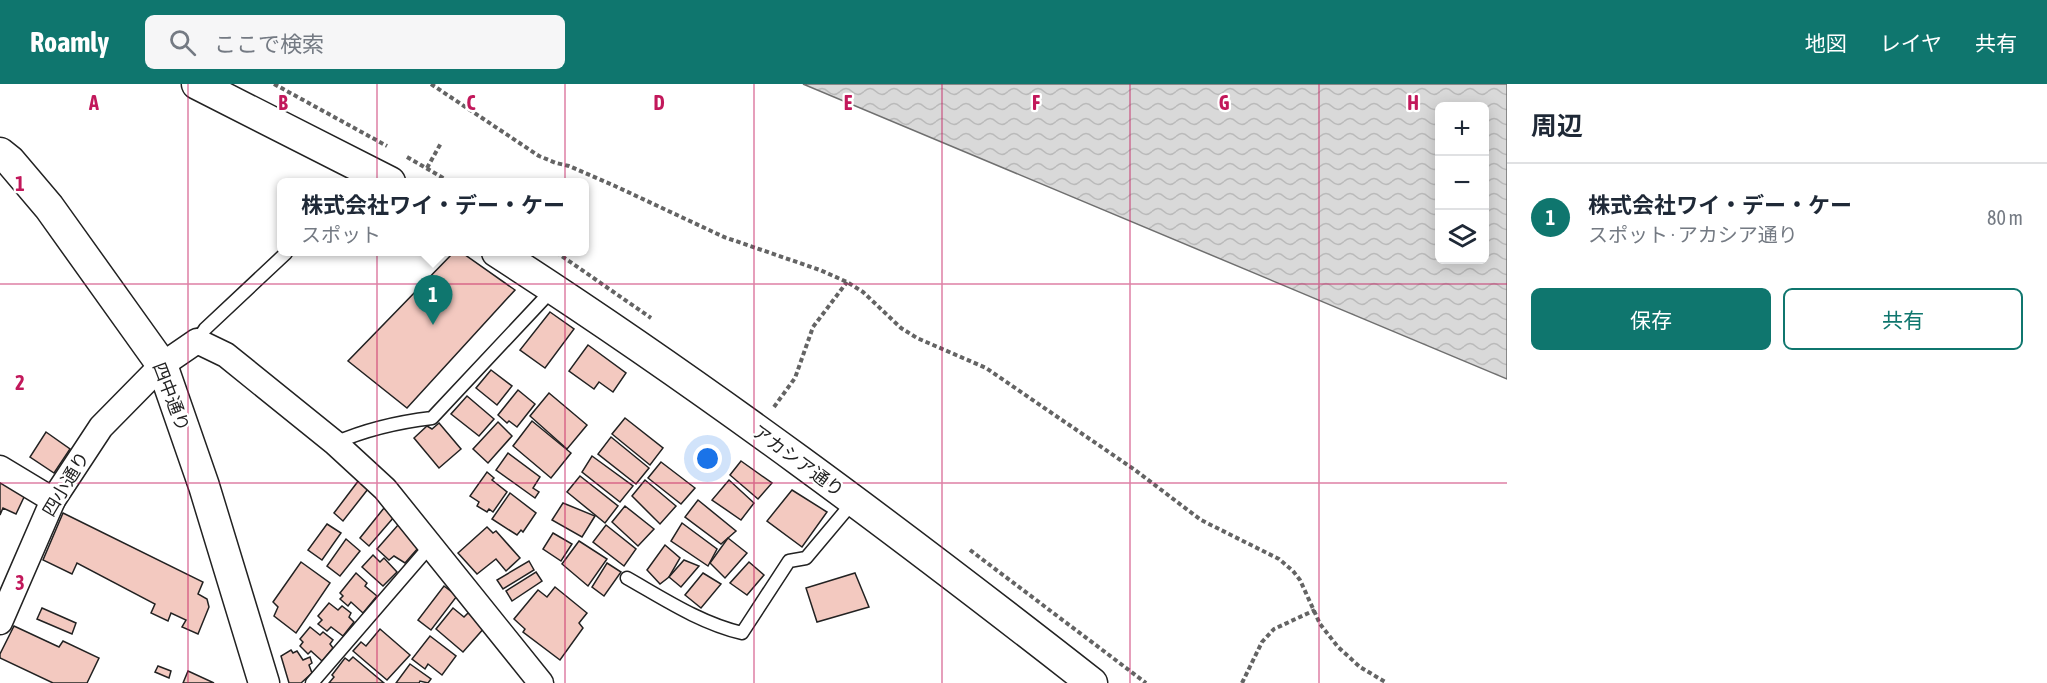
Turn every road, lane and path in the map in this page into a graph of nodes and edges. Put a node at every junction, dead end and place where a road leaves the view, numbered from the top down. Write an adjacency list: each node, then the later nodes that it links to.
1 (197, 84): 7 (street)
2 (274, 84): 6 (path)
3 (431, 84): 11 (path)
4 (441, 143): 6 (path)
5 (0, 153): 14 (street, 四中通り)
6 (427, 168): 8 (path)
7 (380, 178)
8 (442, 178)
9 (283, 256): 13 (lane)
10 (503, 256): 12 (street, アカシア通り)
11 (847, 282): 15 (path); 22 (path)
12 (554, 288): 16 (lane); 19 (street, アカシア通り)
13 (197, 341): 14 (street, 四小通り); 16 (street)
14 (162, 365): 18 (street, 四小通り); 24 (street, 四中通り)
15 (774, 407)
16 (335, 443): 20 (street)
17 (0, 468): 18 (street)
18 (53, 500): 23 (street, 四小通り)
19 (853, 502): 21 (lane); 27 (street, アカシア通り)
20 (431, 545): 25 (lane); 26 (street)
21 (627, 578)
22 (1315, 610): 28 (path); 29 (path)
23 (0, 622)
24 (264, 683)
25 (312, 683)
26 (541, 683)
27 (1092, 683)
28 (1242, 683)
29 (1387, 683)

